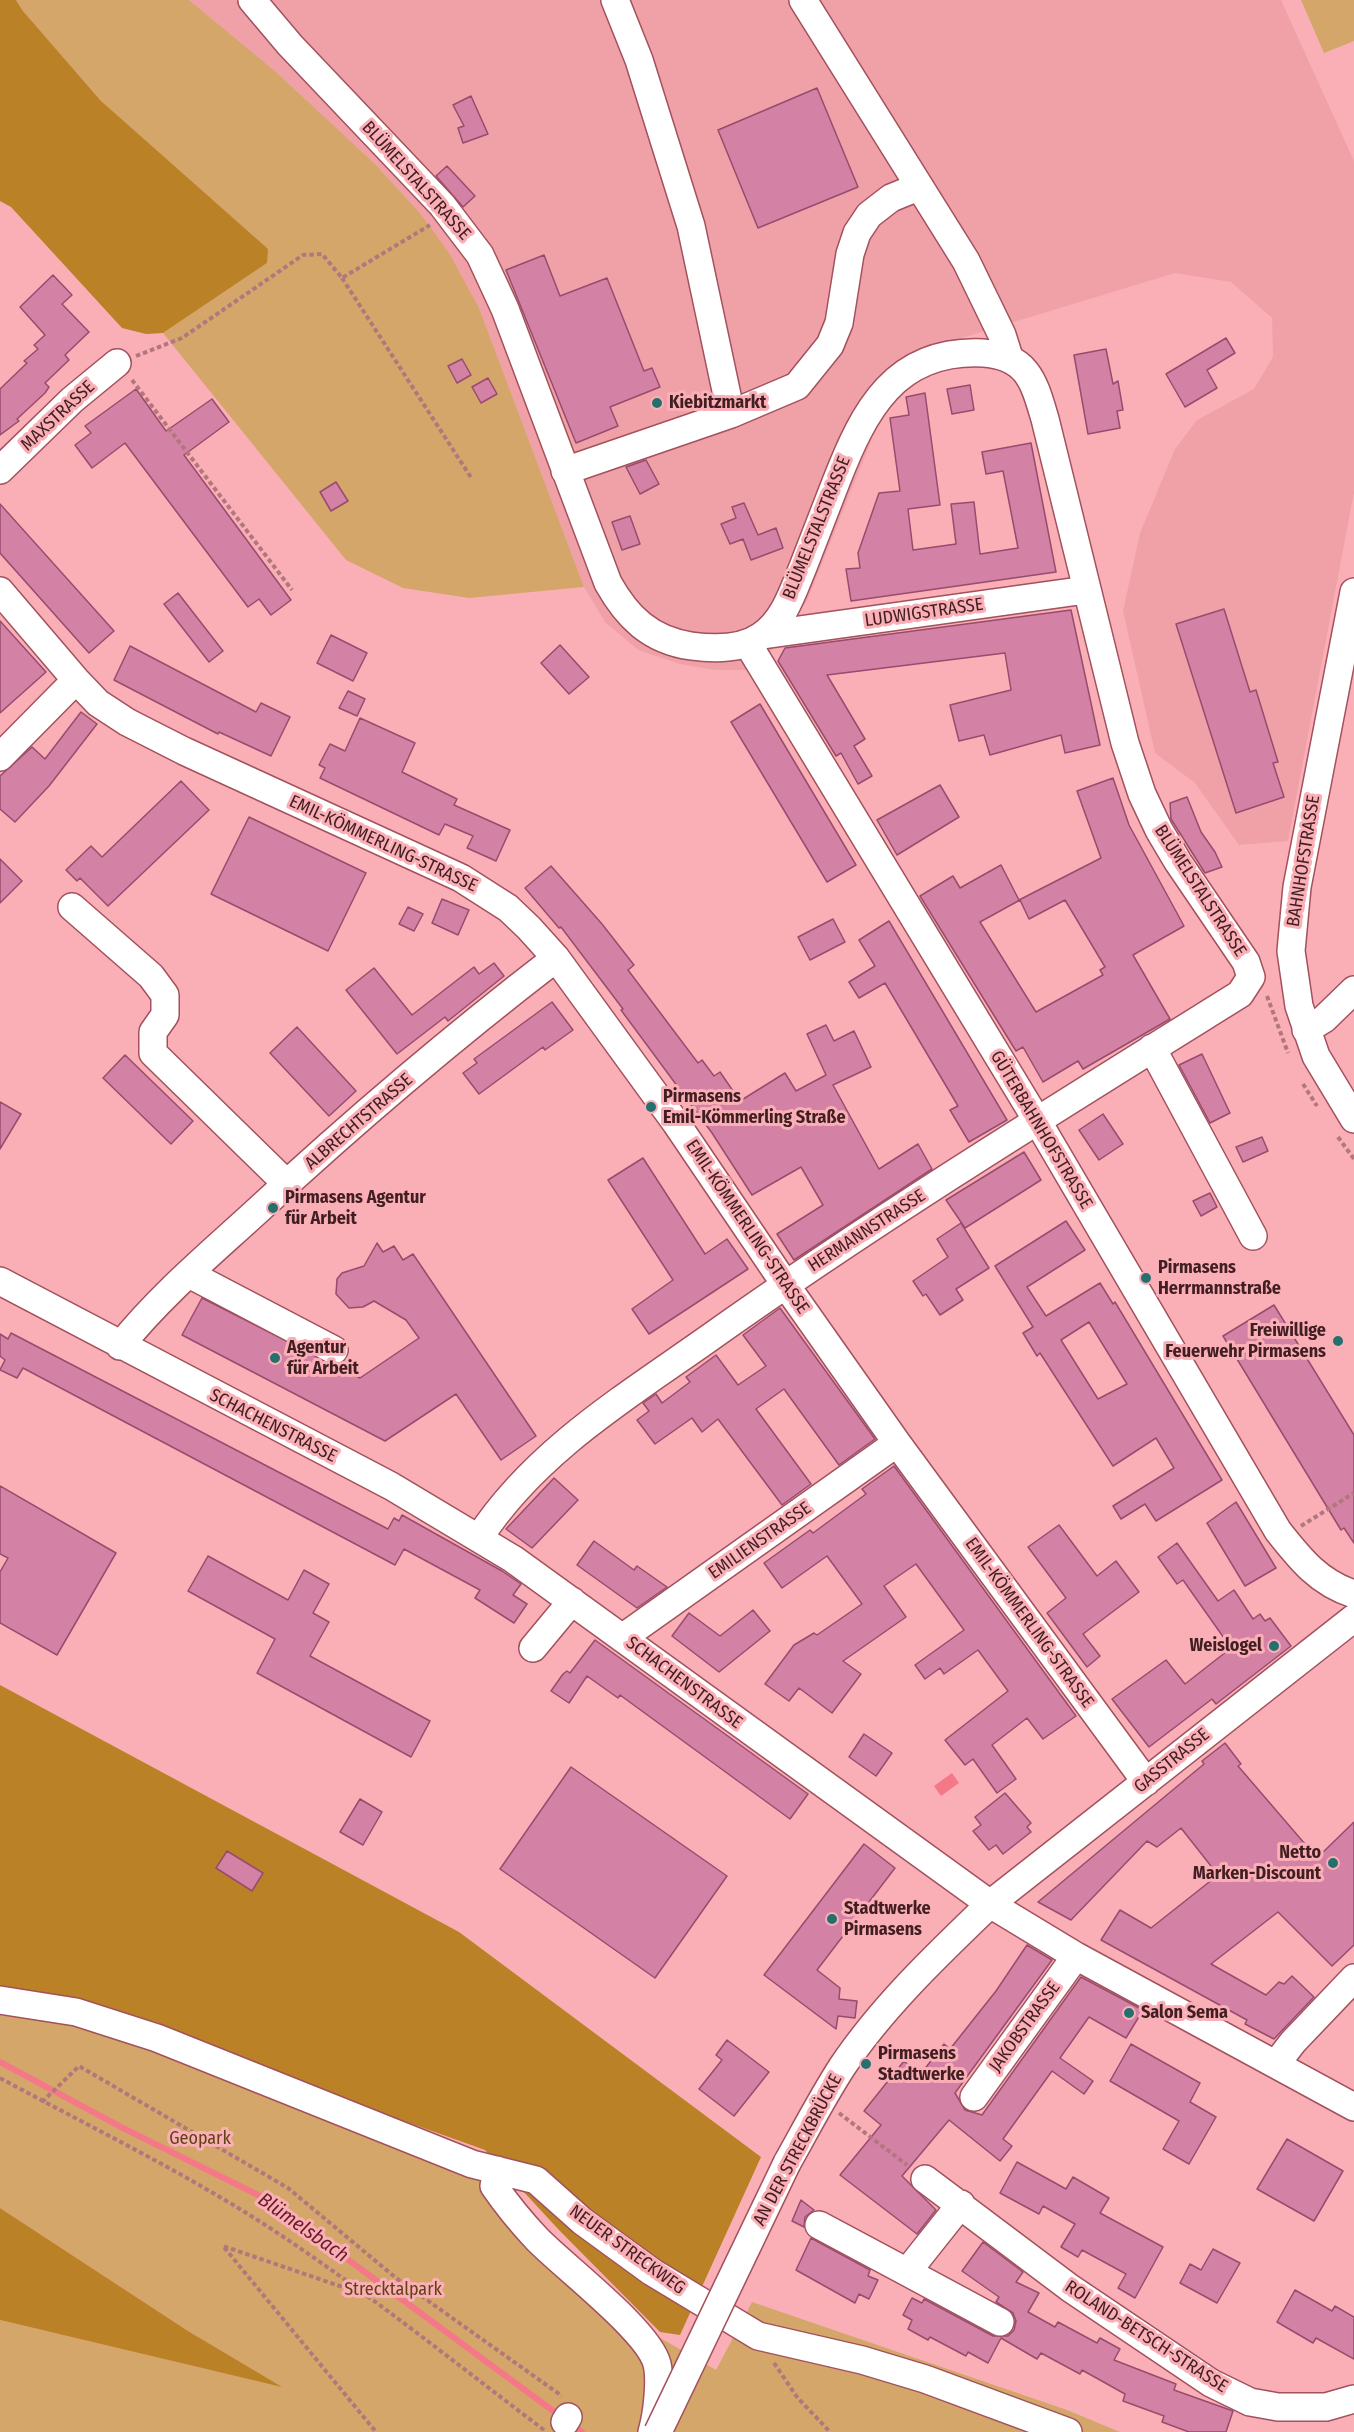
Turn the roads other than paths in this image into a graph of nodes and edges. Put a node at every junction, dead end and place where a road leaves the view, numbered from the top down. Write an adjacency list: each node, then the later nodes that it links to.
1 (252, 0): 9 (street, BLÜMELSTALSTRASSE)
2 (615, 0): 7 (street)
3 (803, 0): 4 (street)
4 (918, 187): 5 (street); 7 (street)
5 (1009, 357): 10 (street, BLÜMELSTALSTRASSE); 13 (street, BLÜMELSTALSTRASSE)
6 (117, 363): 8 (street, MAXSTRASSE)
7 (731, 414): 9 (street)
8 (0, 470)
9 (565, 471): 13 (street, BLÜMELSTALSTRASSE)
10 (1086, 590): 13 (street, LUDWIGSTRASSE); 18 (street, BLÜMELSTALSTRASSE)
11 (0, 591): 14 (street, EMIL-KÖMMERLING-STRASSE)
12 (1354, 592): 20 (street, BAHNHOFSTRASSE)
13 (755, 639): 23 (street, GÜTERBAHNHOFSTRASSE)
14 (76, 680): 15 (street); 17 (street, EMIL-KÖMMERLING-STRASSE)
15 (0, 757)
16 (72, 907): 24 (street)
17 (556, 958): 24 (street, ALBRECHTSTRASSE); 28 (street, EMIL-KÖMMERLING-STRASSE)
18 (1251, 977): 21 (street, HERMANNSTRASSE)
19 (1354, 990): 20 (street)
20 (1306, 1030): 22 (street, BAHNHOFSTRASSE)
21 (1152, 1048): 23 (street, HERMANNSTRASSE); 25 (street)
22 (1354, 1119)
23 (1038, 1122): 28 (street, HERMANNSTRASSE); 33 (street, GÜTERBAHNHOFSTRASSE)
24 (287, 1184): 26 (street, ALBRECHTSTRASSE)
25 (1253, 1236)
26 (189, 1274): 29 (street, ALBRECHTSTRASSE); 30 (street)
27 (0, 1282): 29 (street, SCHACHENSTRASSE)
28 (785, 1284): 31 (street, EMIL-KÖMMERLING-STRASSE); 32 (street, HERMANNSTRASSE)
29 (120, 1346): 32 (street, SCHACHENSTRASSE)
30 (334, 1350)
31 (897, 1443): 36 (street, EMILIENSTRASSE); 38 (street, EMIL-KÖMMERLING-STRASSE)
32 (478, 1538): 34 (street, SCHACHENSTRASSE)
33 (1354, 1594)
34 (572, 1601): 36 (street, SCHACHENSTRASSE); 37 (street)
35 (1354, 1618): 38 (street, GASSTRASSE)
36 (622, 1638): 39 (street, SCHACHENSTRASSE)
37 (533, 1648)
38 (1146, 1782): 39 (street, GASSTRASSE)
39 (990, 1904): 40 (street, SCHACHENSTRASSE); 54 (street, AN DER STRECKBRÜCKE, bridge)
40 (1076, 1956): 43 (street, SCHACHENSTRASSE); 44 (street, JAKOBSTRASSE)
41 (1354, 1978): 43 (street)
42 (0, 2000): 46 (street, NEUER STRECKWEG)
43 (1276, 2064): 45 (street, SCHACHENSTRASSE)
44 (974, 2097)
45 (1354, 2107)
46 (497, 2170): 53 (street); 55 (street, NEUER STRECKWEG)
47 (925, 2179): 48 (street, ROLAND-BETSCH-STRASSE)
48 (961, 2204): 50 (street); 52 (street, ROLAND-BETSCH-STRASSE)
49 (819, 2225): 50 (street)
50 (907, 2272): 51 (street)
51 (1000, 2322)
52 (1354, 2400)
53 (652, 2432)
54 (657, 2432)
55 (1068, 2432)

